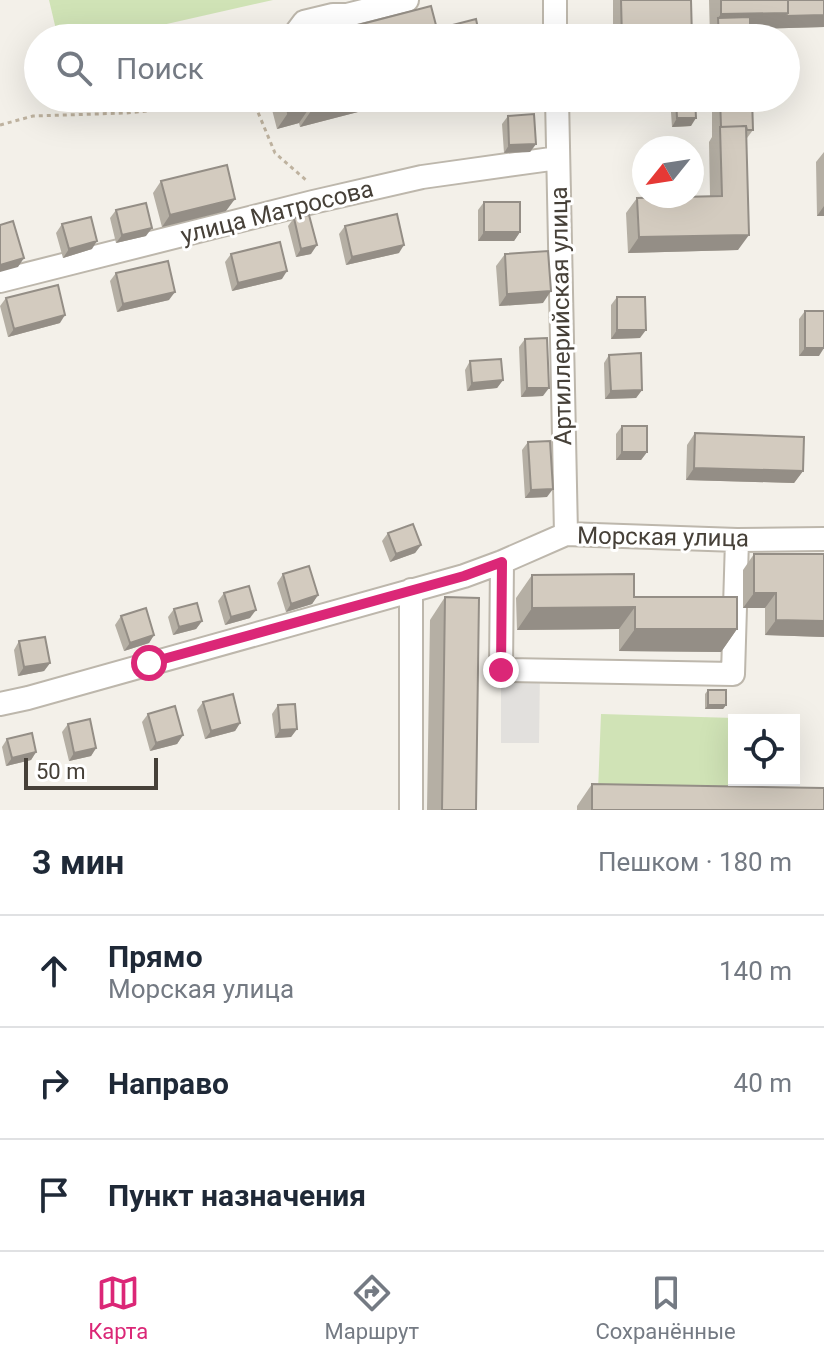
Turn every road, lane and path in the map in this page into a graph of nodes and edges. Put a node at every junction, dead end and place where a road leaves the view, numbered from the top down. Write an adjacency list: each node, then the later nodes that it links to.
1 (407, 0): 3 (street)
2 (555, 0): 6 (street)
3 (347, 15): 4 (street); 5 (street)
4 (302, 24)
5 (341, 24)
6 (555, 24)
7 (136, 112): 10 (path)
8 (258, 112): 12 (path)
9 (557, 112): 11 (street, Артиллерийская улица)
10 (0, 125)
11 (558, 158): 12 (street, улица Матросова); 14 (street, Артиллерийская улица)
12 (313, 202): 13 (street, улица Матросова)
13 (0, 281)
14 (566, 534): 16 (street, Морская улица); 17 (street, Морская улица)
15 (824, 539): 16 (street, Морская улица)
16 (737, 540): 17 (street)
17 (502, 562): 18 (street, Морская улица)
18 (411, 590): 19 (street, Морская улица); 20 (street)
19 (0, 704)
20 (411, 810)

